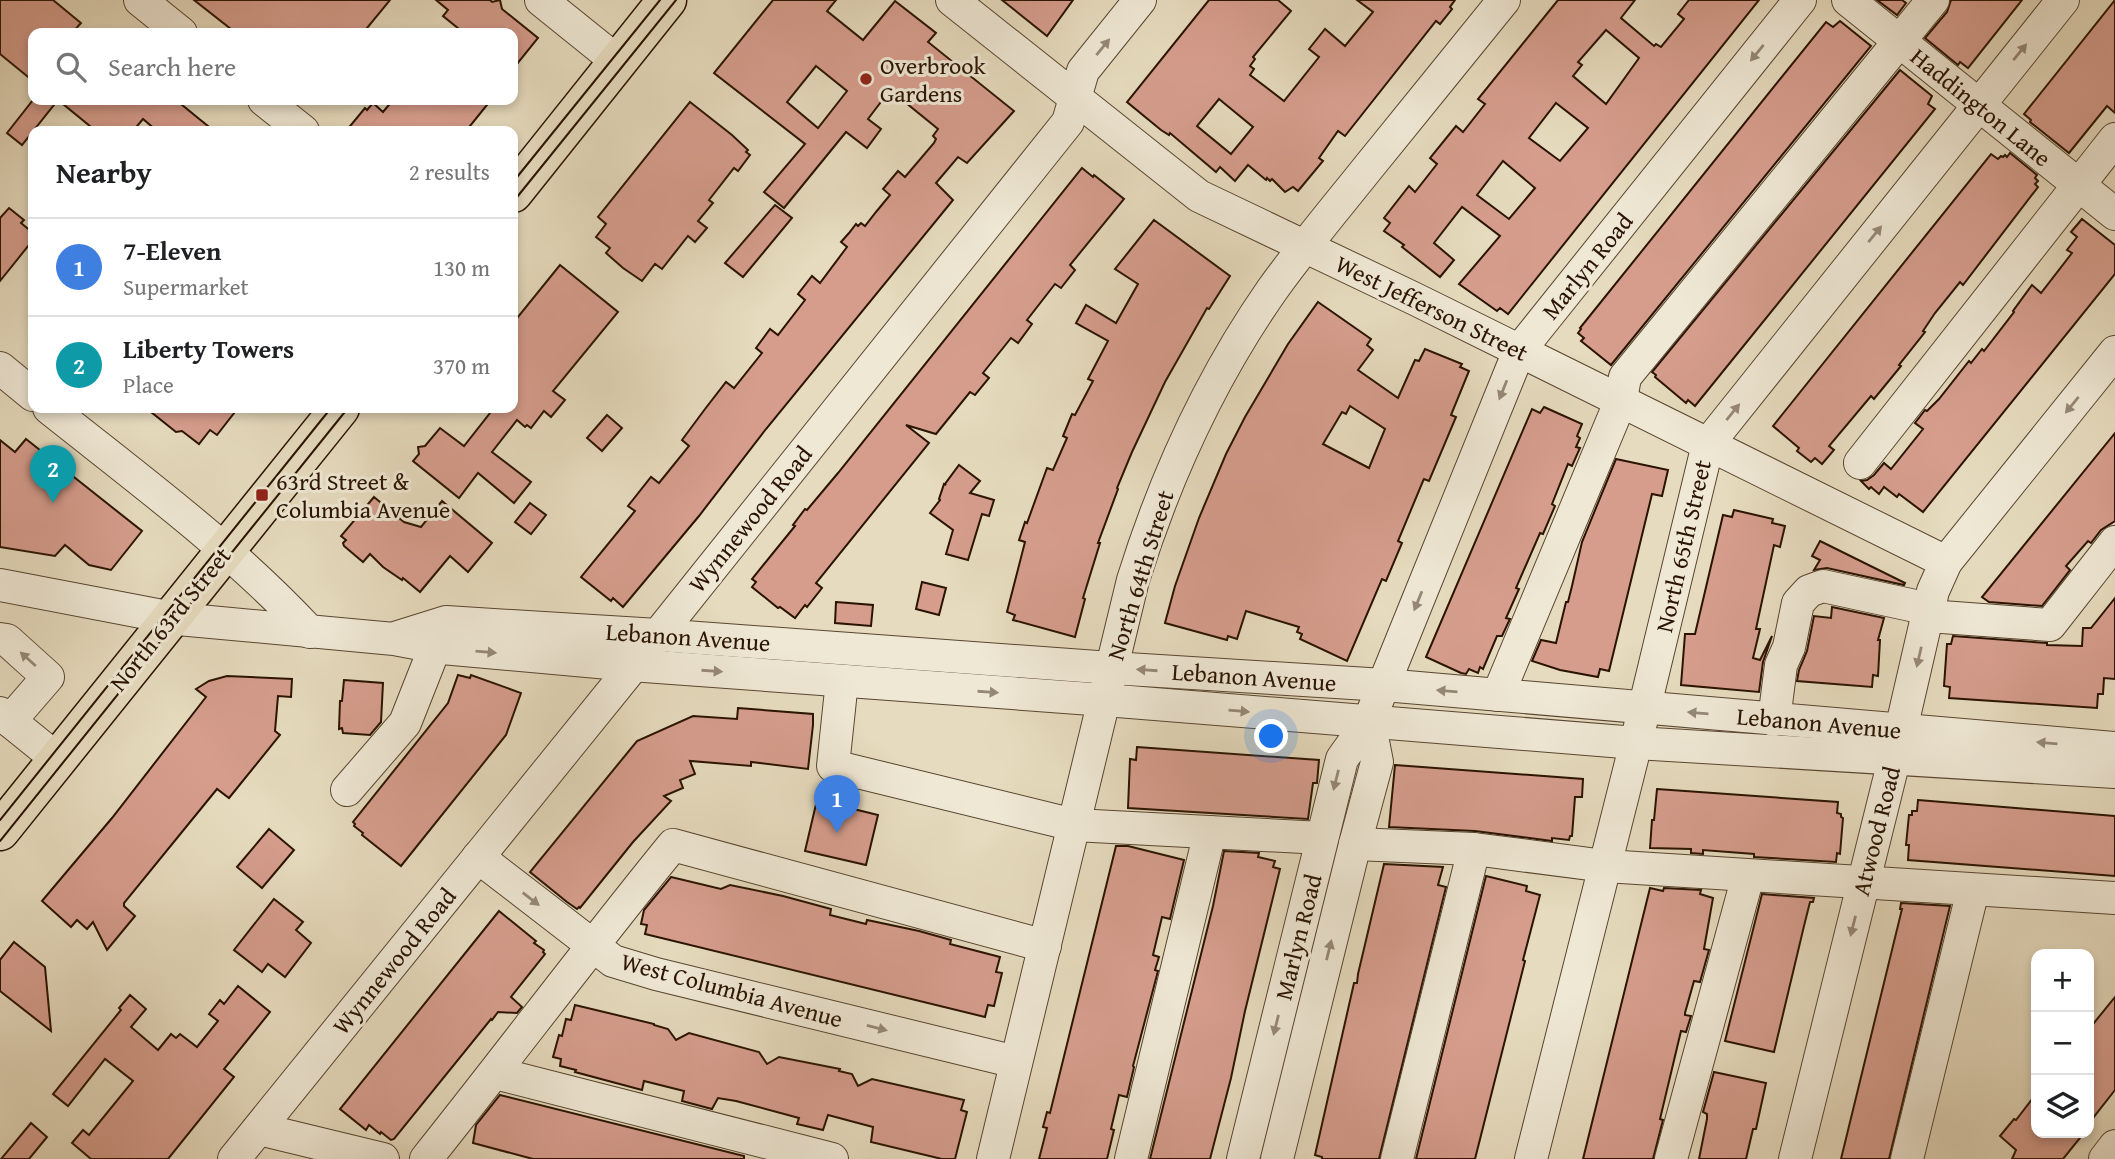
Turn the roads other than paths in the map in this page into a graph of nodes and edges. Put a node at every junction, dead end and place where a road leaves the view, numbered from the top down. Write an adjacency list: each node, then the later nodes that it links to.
1 (140, 0): 11 (street)
2 (541, 0): 13 (street)
3 (667, 0): 13 (main road)
4 (952, 0): 14 (street, West Jefferson Street)
5 (1140, 0): 14 (street, Wynnewood Road, one-way to 5)
6 (1504, 0): 22 (street, North 64th Street)
7 (1800, 0): 23 (street, Marlyn Road, one-way to 23)
8 (1847, 0): 12 (street, Haddington Lane)
9 (1933, 0): 12 (street)
10 (2063, 0): 16 (street, North 65th Street, one-way to 10)
11 (175, 28)
12 (1899, 41): 16 (street, Haddington Lane); 27 (street)
13 (618, 62): 20 (main road)
14 (1075, 99): 22 (street, West Jefferson Street); 39 (street, Wynnewood Road)
15 (270, 105): 17 (street)
16 (1978, 105): 19 (street, Haddington Lane); 30 (street, North 65th Street, one-way to 16)
17 (297, 126)
18 (2115, 139): 19 (street)
19 (2077, 184): 21 (street, Haddington Lane); 31 (street)
20 (518, 186)
21 (2115, 214)
22 (1305, 246): 23 (street, West Jefferson Street); 45 (street, North 64th Street)
23 (1519, 351): 27 (street, West Jefferson Street); 47 (street, Marlyn Road, one-way to 47)
24 (2115, 352): 34 (street, Atwood Road, one-way to 34)
25 (0, 368): 26 (street)
26 (28, 391)
27 (1621, 400): 30 (street, West Jefferson Street); 49 (street)
28 (55, 413): 33 (street)
29 (336, 413): 33 (main road, North 63rd Street)
30 (1708, 443): 34 (street, West Jefferson Street); 51 (street, North 65th Street)
31 (1860, 463)
32 (2115, 542): 36 (street)
33 (226, 550): 37 (main road, North 63rd Street); 38 (street)
34 (1946, 562): 36 (street, Atwood Road)
35 (0, 586): 37 (street, Lebanon Avenue)
36 (1928, 612): 53 (street); 56 (street, Atwood Road, one-way to 56)
37 (171, 617): 38 (street, Lebanon Avenue); 57 (main road, North 63rd Street)
38 (310, 632): 41 (street, Lebanon Avenue)
39 (658, 635): 41 (street, Lebanon Avenue); 43 (street, Lebanon Avenue); 44 (street, Wynnewood Road)
40 (0, 639): 52 (street, one-way to 40)
41 (394, 639): 42 (street, Lebanon Avenue)
42 (435, 647): 44 (street, Lebanon Avenue, one-way to 44); 59 (street)
43 (933, 655): 45 (street, Lebanon Avenue); 48 (street)
44 (631, 665): 46 (street, Lebanon Avenue, one-way to 46); 66 (street, Wynnewood Road)
45 (1111, 668): 47 (street, Lebanon Avenue, one-way to 45); 50 (street, North 64th Street)
46 (842, 681): 48 (street, Lebanon Avenue); 60 (street)
47 (1384, 685): 49 (street, Lebanon Avenue, one-way to 47); 54 (street, Marlyn Road)
48 (931, 687): 50 (street, Lebanon Avenue, one-way to 50)
49 (1499, 695): 51 (street, Lebanon Avenue)
50 (1105, 700): 54 (street, Lebanon Avenue, one-way to 54); 60 (street, North 64th Street)
51 (1644, 709): 53 (street, Lebanon Avenue, one-way to 51); 55 (street, North 65th Street)
52 (5, 717): 57 (street)
53 (1774, 720): 56 (street, Lebanon Avenue)
54 (1369, 722): 55 (street, Lebanon Avenue); 63 (street, Marlyn Road, one-way to 63); 64 (street, Marlyn Road)
55 (1636, 743): 56 (street, Lebanon Avenue); 67 (street, North 65th Street)
56 (1897, 745): 58 (street, Lebanon Avenue); 69 (street, Atwood Road)
57 (57, 759): 61 (main road, North 63rd Street)
58 (2114, 761)
59 (347, 790)
60 (1074, 825): 62 (street); 73 (street, North 64th Street)
61 (0, 831)
62 (1210, 832): 63 (street); 83 (street)
63 (1322, 838): 84 (street, Marlyn Road, one-way to 84)
64 (1355, 844): 65 (street); 85 (street, Marlyn Road, one-way to 64)
65 (1474, 849): 67 (street); 86 (street)
66 (478, 857): 72 (street, West Columbia Avenue, one-way to 72); 76 (street, Wynnewood Road)
67 (1605, 866): 68 (street); 87 (street, North 65th Street)
68 (1748, 876): 69 (street); 88 (street)
69 (1863, 884): 70 (street); 89 (street, Atwood Road, one-way to 89)
70 (1973, 890): 71 (street); 90 (street)
71 (2115, 898)
72 (591, 946): 73 (street); 74 (street, West Columbia Avenue, one-way to 74); 75 (street)
73 (1045, 946): 74 (street, North 64th Street)
74 (1016, 1062): 82 (street, North 64th Street)
75 (495, 1073): 80 (street); 81 (street)
76 (259, 1129): 78 (street, Wynnewood Road); 79 (street)
77 (2115, 1146): 91 (street)
78 (234, 1159)
79 (383, 1159)
80 (426, 1159)
81 (832, 1159)
82 (993, 1159)
83 (1131, 1159)
84 (1243, 1159)
85 (1277, 1159)
86 (1397, 1159)
87 (1531, 1159)
88 (1671, 1159)
89 (1795, 1159)
90 (1908, 1159)
91 (2105, 1159)

